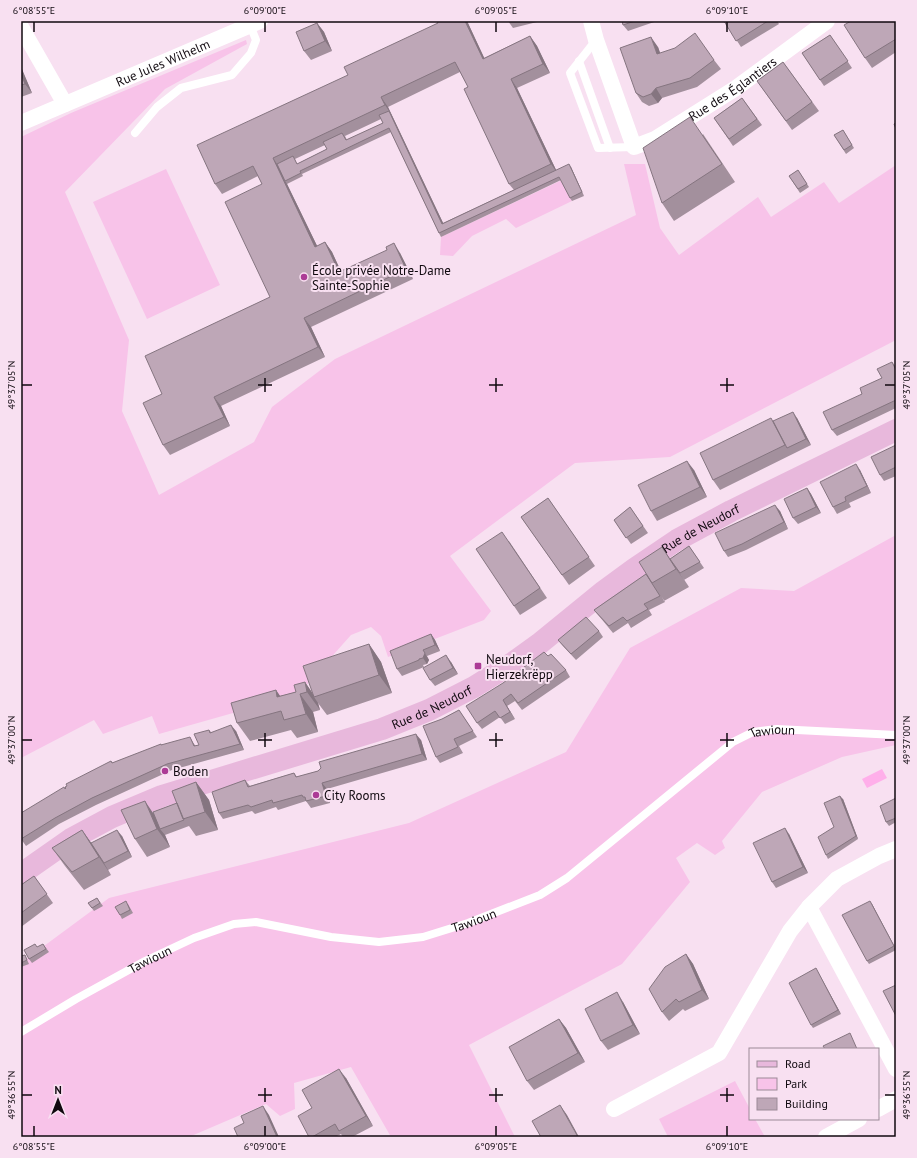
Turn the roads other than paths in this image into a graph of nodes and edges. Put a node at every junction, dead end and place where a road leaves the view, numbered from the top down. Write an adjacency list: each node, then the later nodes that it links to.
1 (591, 21): 5 (street)
2 (827, 21): 10 (street, Rue des Églantiers)
3 (255, 23): 7 (street, Rue Jules Wilhelm); 9 (lane)
4 (21, 27): 7 (street)
5 (596, 40): 6 (lane); 10 (street)
6 (580, 62): 11 (lane); 11 (lane)
7 (65, 104): 8 (street, Rue Jules Wilhelm)
8 (21, 123)
9 (135, 133)
10 (634, 147): 11 (lane)
11 (610, 148)
12 (896, 430): 15 (main road, Rue de Neudorf)
13 (896, 735): 17 (lane, Tawioun)
14 (896, 849): 16 (street)
15 (21, 874)
16 (809, 907): 18 (street); 21 (street)
17 (21, 1032)
18 (896, 1069)
19 (896, 1099): 20 (street)
20 (879, 1108)
21 (614, 1109)
22 (857, 1120): 23 (street)
23 (826, 1137)

